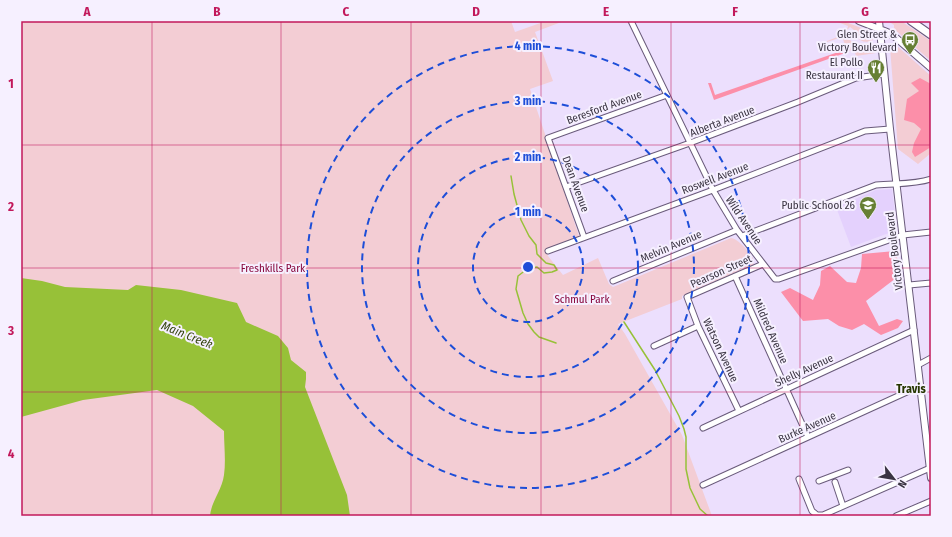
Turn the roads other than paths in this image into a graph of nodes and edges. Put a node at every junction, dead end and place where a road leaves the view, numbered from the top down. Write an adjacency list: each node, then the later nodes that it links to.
1 (631, 21): 9 (street, Wild Avenue)
2 (859, 21): 5 (main road)
3 (878, 21): 5 (main road, Victory Boulevard)
4 (911, 21): 6 (highway)
5 (879, 29): 7 (main road); 8 (main road, Victory Boulevard)
6 (931, 35)
7 (931, 68)
8 (884, 74): 10 (main road, Victory Boulevard); 12 (street, Alberta Avenue)
9 (667, 95): 11 (street, Beresford Avenue); 12 (street, Wild Avenue)
10 (890, 130): 14 (main road, Victory Boulevard); 16 (street, Roswell Avenue)
11 (548, 138): 15 (street, Dean Avenue)
12 (690, 143): 15 (street, Alberta Avenue); 16 (street, Wild Avenue)
13 (931, 179): 14 (street)
14 (896, 183): 19 (main road, Victory Boulevard); 20 (street)
15 (566, 187): 21 (street, Dean Avenue)
16 (713, 190): 17 (street, Wild Avenue); 21 (street, Roswell Avenue)
17 (737, 230): 20 (street, Wild Avenue); 25 (street, Melvin Avenue)
18 (931, 232): 19 (street, Wild Avenue)
19 (903, 235): 23 (street, Wild Avenue); 27 (main road, Victory Boulevard)
20 (742, 236): 23 (street, Wild Avenue)
21 (584, 237): 22 (street, Roswell Avenue)
22 (548, 251)
23 (763, 264): 24 (street, Pearson Street)
24 (735, 276): 28 (street, Pearson Street); 35 (street, Mildred Avenue)
25 (613, 281)
26 (931, 283): 27 (street)
27 (908, 285): 30 (main road, Victory Boulevard)
28 (687, 297): 29 (street, Watson Avenue)
29 (698, 326): 31 (street); 36 (street, Watson Avenue)
30 (914, 330): 33 (main road, Victory Boulevard); 35 (street, Shelly Avenue)
31 (654, 346)
32 (931, 358): 33 (street)
33 (918, 365): 34 (main road, Victory Boulevard)
34 (920, 386): 38 (street, Burke Avenue); 39 (main road, Victory Boulevard)
35 (786, 389): 36 (street, Shelly Avenue); 38 (street, Mildred Avenue)
36 (739, 411): 37 (street, Shelly Avenue)
37 (703, 428)
38 (808, 437): 47 (street, Burke Avenue)
39 (930, 468): 43 (main road, Victory Boulevard); 49 (street)
40 (848, 470): 41 (street)
41 (837, 474): 42 (street); 46 (street)
42 (829, 477): 45 (street); 46 (street)
43 (931, 478)
44 (799, 479): 50 (street)
45 (819, 481)
46 (836, 482): 49 (street)
47 (703, 485)
48 (931, 501): 51 (street)
49 (843, 506): 50 (street)
50 (833, 513)
51 (896, 516)

